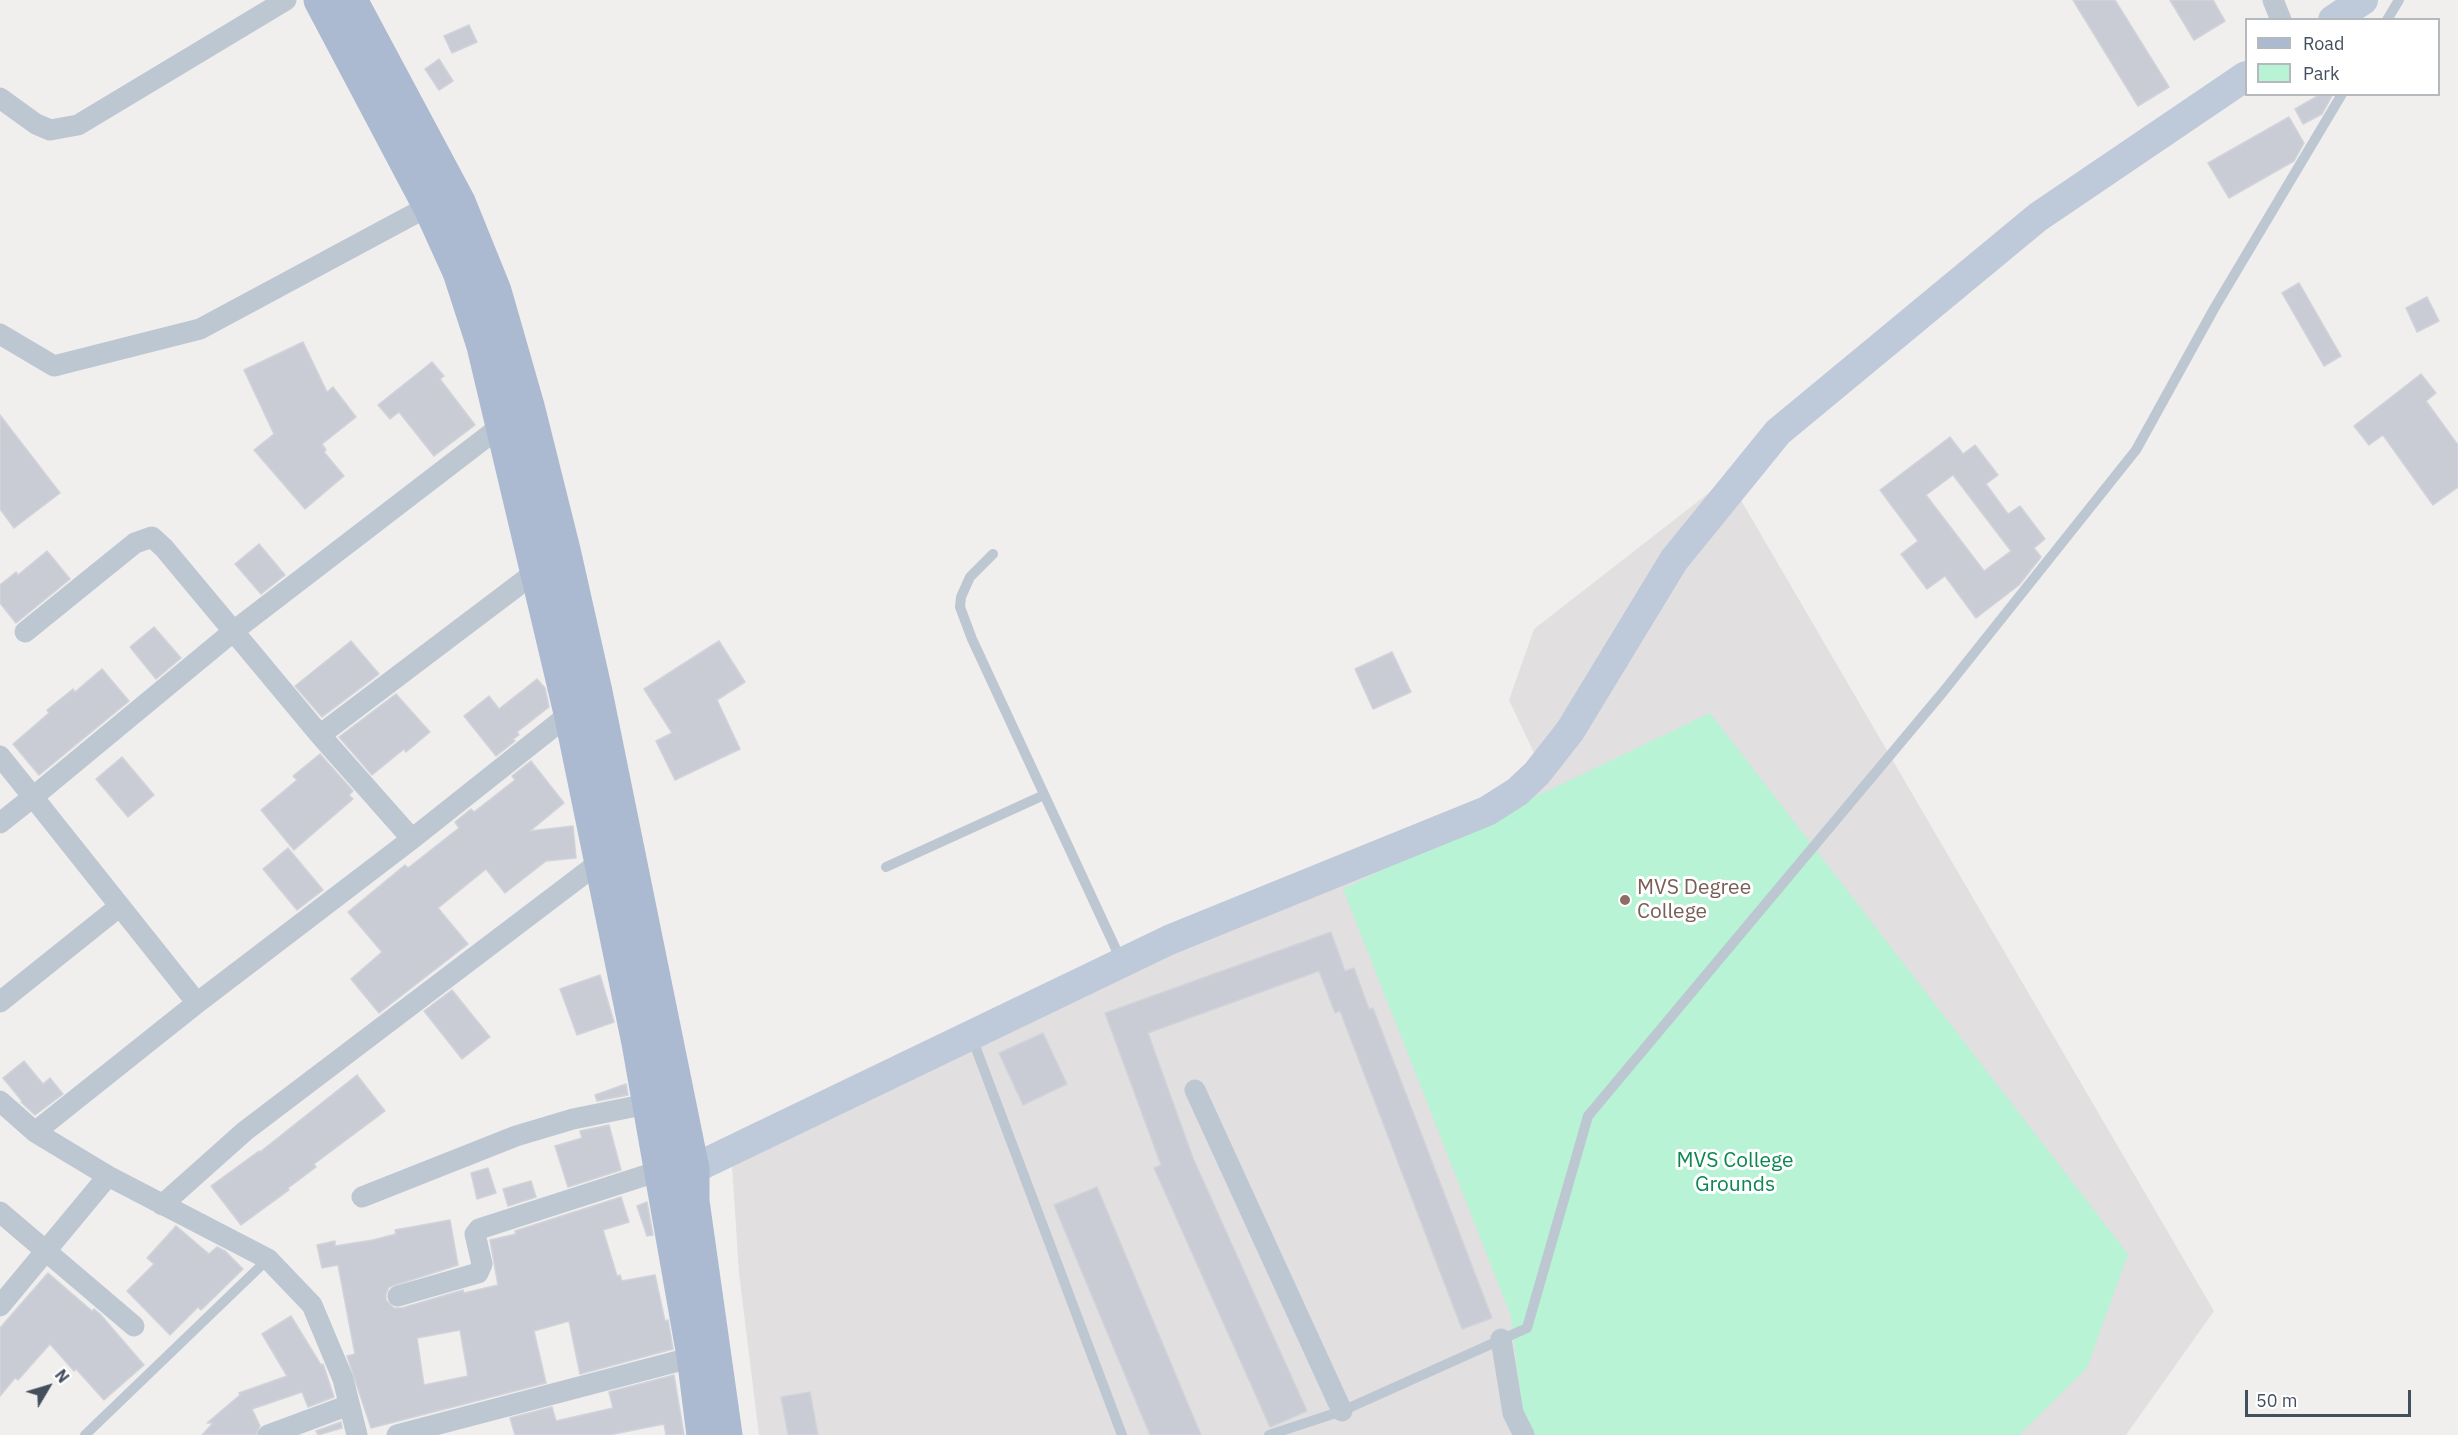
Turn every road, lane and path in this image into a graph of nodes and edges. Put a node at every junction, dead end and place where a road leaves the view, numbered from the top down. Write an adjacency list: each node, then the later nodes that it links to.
1 (286, 0): 12 (street)
2 (320, 0): 13 (main road)
3 (351, 0): 13 (main road)
4 (2273, 0): 7 (street)
5 (2363, 0): 8 (street)
6 (2399, 0): 9 (lane)
7 (2280, 18)
8 (2336, 18)
9 (2388, 18)
10 (2245, 77): 31 (street)
11 (2341, 96): 50 (lane)
12 (0, 98)
13 (444, 204): 14 (street); 15 (main road)
14 (0, 334)
15 (515, 416): 17 (main road); 18 (street); 20 (main road)
16 (993, 554): 24 (lane)
17 (537, 571): 21 (main road); 22 (street)
18 (235, 630): 19 (street); 22 (street); 25 (street)
19 (25, 632)
20 (596, 692): 21 (street); 39 (main road)
21 (570, 713): 27 (street); 28 (main road)
22 (320, 735): 27 (street)
23 (0, 756): 25 (street)
24 (1044, 795): 29 (lane); 31 (lane)
25 (33, 797): 26 (street); 30 (street)
26 (0, 823)
27 (412, 839): 33 (street)
28 (601, 861): 37 (main road); 43 (street)
29 (885, 867)
30 (120, 906): 32 (street); 33 (street)
31 (1122, 962): 34 (street)
32 (0, 1002)
33 (197, 1003): 38 (street)
34 (971, 1035): 39 (street); 60 (lane)
35 (1194, 1090): 53 (street)
36 (0, 1101): 38 (street)
37 (647, 1104): 40 (main road); 42 (street)
38 (35, 1132): 41 (street)
39 (693, 1169): 40 (street); 51 (main road)
40 (659, 1171): 47 (street); 51 (main road)
41 (108, 1176): 43 (street); 45 (street)
42 (362, 1197)
43 (162, 1205): 46 (street)
44 (0, 1212): 45 (street)
45 (46, 1250): 48 (street); 49 (street)
46 (268, 1259): 52 (street); 54 (lane)
47 (398, 1296)
48 (0, 1306)
49 (134, 1326)
50 (1501, 1339): 53 (lane); 62 (street)
51 (704, 1354): 57 (street); 58 (main road); 59 (main road)
52 (349, 1405): 55 (street); 56 (street)
53 (1342, 1410): 61 (lane)
54 (85, 1435)
55 (268, 1435)
56 (357, 1435)
57 (397, 1435)
58 (703, 1435)
59 (726, 1435)
60 (1122, 1435)
61 (1269, 1435)
62 (1524, 1435)

